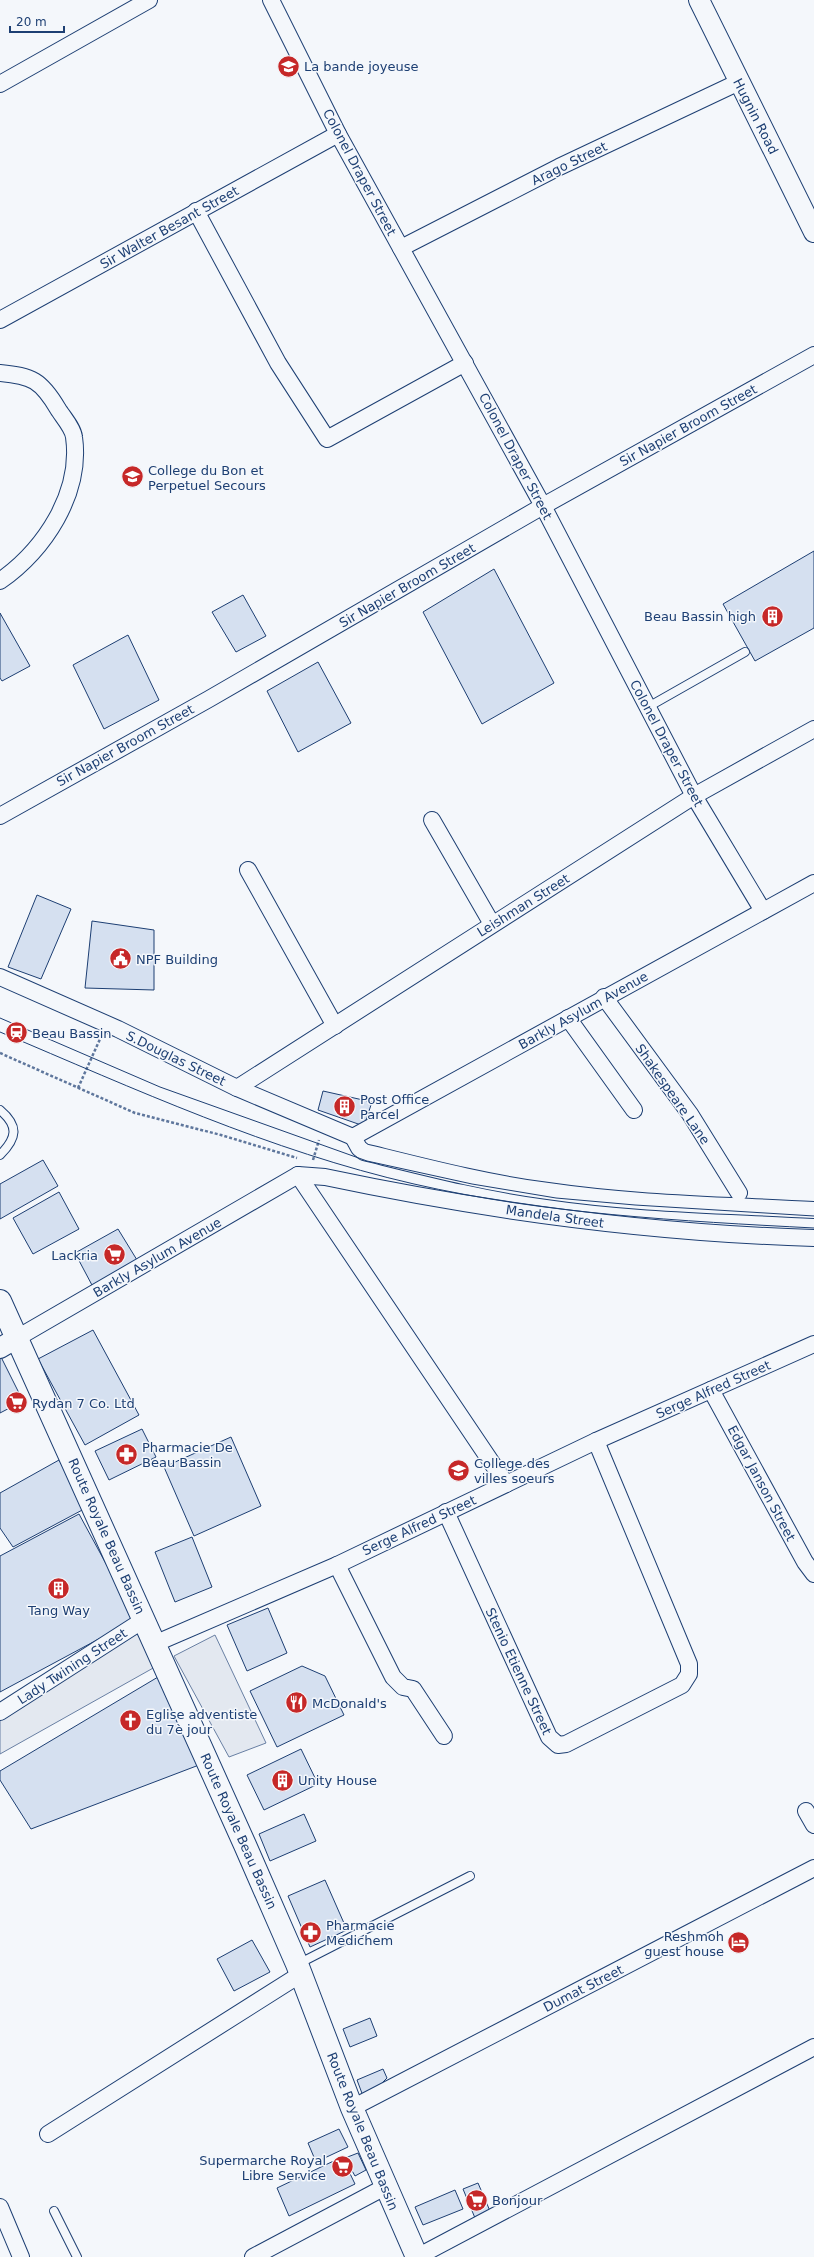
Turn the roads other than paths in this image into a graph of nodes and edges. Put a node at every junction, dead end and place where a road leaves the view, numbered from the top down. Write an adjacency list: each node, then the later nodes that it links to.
1 (149, 0): 5 (street)
2 (272, 0): 6 (street, Colonel Draper Street)
3 (699, 0): 4 (street, Hugnin Road)
4 (739, 82): 8 (street, Hugnin Road); 9 (street, Arago Street)
5 (0, 84)
6 (338, 134): 7 (street, Sir Walter Besant Street); 9 (street, Colonel Draper Street)
7 (196, 211): 10 (street, Sir Walter Besant Street); 12 (street)
8 (814, 232)
9 (401, 248): 12 (street, Colonel Draper Street)
10 (0, 320)
11 (814, 355): 14 (street, Sir Napier Broom Street)
12 (465, 363): 14 (street, Colonel Draper Street)
13 (0, 373): 15 (street)
14 (543, 506): 17 (street, Colonel Draper Street); 20 (street, Sir Napier Broom Street)
15 (0, 582)
16 (745, 652): 17 (lane)
17 (648, 708): 19 (street, Colonel Draper Street)
18 (814, 729): 19 (street, Leishman Street)
19 (694, 796): 24 (street, Colonel Draper Street); 25 (street, Leishman Street)
20 (0, 816)
21 (432, 820): 25 (street)
22 (248, 870): 29 (street)
23 (814, 883): 24 (street, Barkly Asylum Avenue)
24 (763, 910): 27 (street, Barkly Asylum Avenue)
25 (492, 924): 29 (street, Leishman Street)
26 (0, 977): 30 (street, S.Douglas Street)
27 (604, 997): 28 (street, Barkly Asylum Avenue); 36 (street, Shakespeare Lane)
28 (568, 1018): 32 (street); 33 (street, Barkly Asylum Avenue)
29 (334, 1026): 30 (street, Leishman Street)
30 (236, 1088): 33 (street, S.Douglas Street)
31 (0, 1110): 34 (lane)
32 (634, 1110)
33 (346, 1135): 37 (street)
34 (0, 1154)
35 (298, 1176): 38 (street, Mandela Street); 40 (street, Barkly Asylum Avenue); 44 (street)
36 (739, 1193)
37 (814, 1210)
38 (814, 1238)
39 (0, 1301): 40 (main road, Route Royale Beau Bassin)
40 (8, 1343): 48 (main road, Route Royale Beau Bassin)
41 (814, 1344): 42 (street, Serge Alfred Street)
42 (711, 1390): 43 (street, Serge Alfred Street); 47 (street, Edgar Janson Street)
43 (596, 1441): 44 (street, Serge Alfred Street); 45 (street, Stenio Etienne Street)
44 (506, 1484): 45 (street, Serge Alfred Street)
45 (446, 1512): 46 (street, Serge Alfred Street)
46 (337, 1564): 49 (street, Serge Alfred Street); 51 (street)
47 (814, 1574)
48 (145, 1620): 49 (main road, Route Royale Beau Bassin); 50 (street, Lady Twining Street)
49 (154, 1644): 56 (main road, Route Royale Beau Bassin)
50 (0, 1712)
51 (444, 1736)
52 (806, 1812): 53 (street)
53 (814, 1825)
54 (814, 1868): 58 (street, Dumat Street)
55 (470, 1876): 56 (lane)
56 (299, 1969): 58 (main road, Route Royale Beau Bassin); 59 (street)
57 (814, 2047): 66 (street)
58 (352, 2108): 60 (main road, Route Royale Beau Bassin)
59 (48, 2134)
60 (385, 2187): 65 (street); 66 (main road, Route Royale Beau Bassin)
61 (0, 2207): 63 (street)
62 (54, 2211): 64 (lane)
63 (21, 2257)
64 (77, 2257)
65 (252, 2257)
66 (417, 2257)

